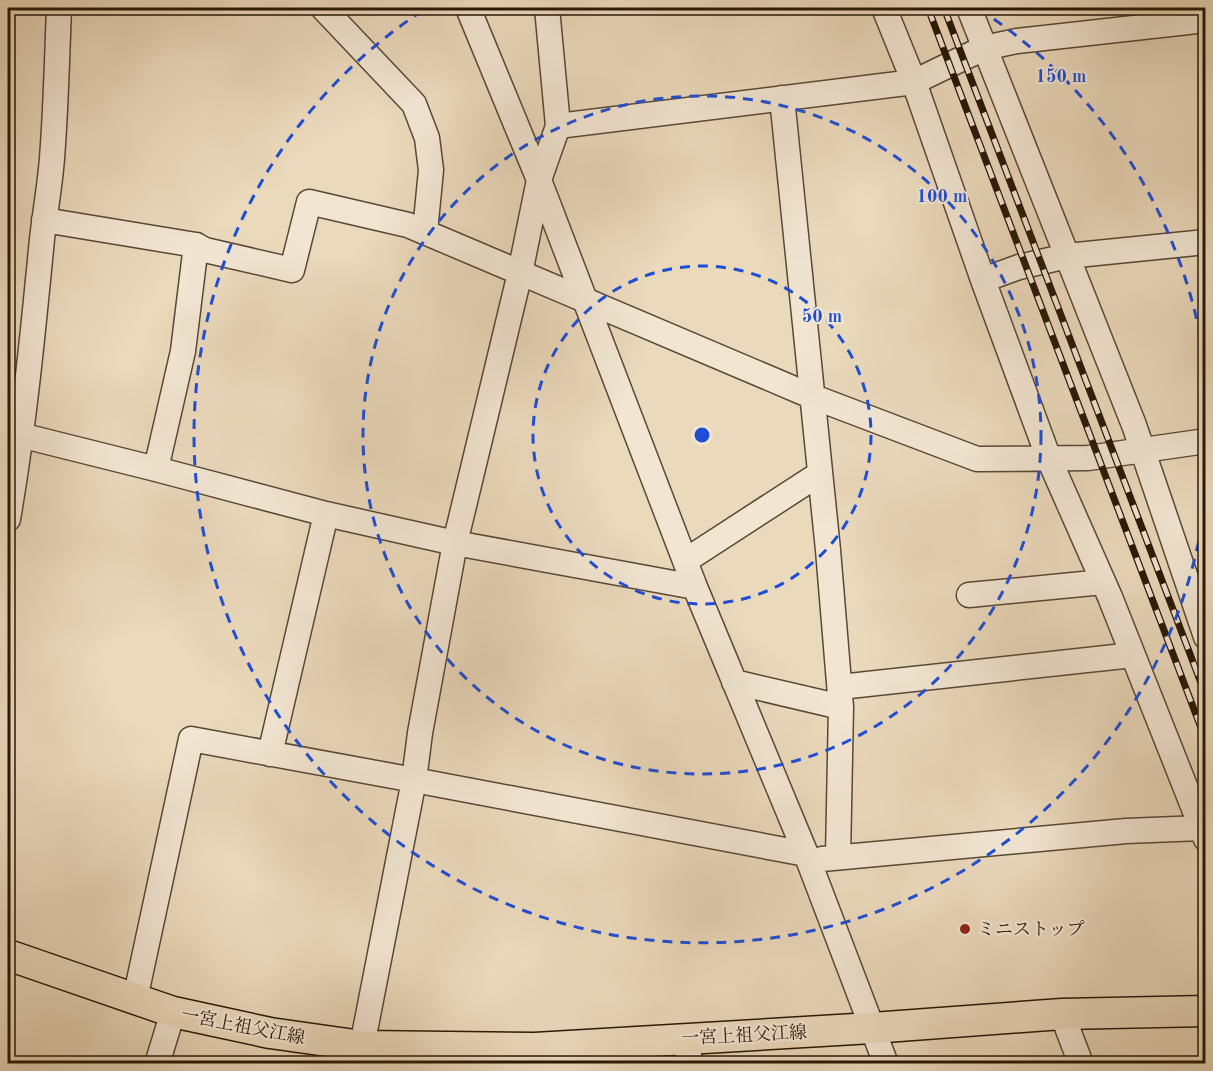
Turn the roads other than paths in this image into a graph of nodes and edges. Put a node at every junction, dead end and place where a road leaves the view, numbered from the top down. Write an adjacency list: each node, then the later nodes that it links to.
1 (59, 8): 14 (street)
2 (323, 8): 15 (street)
3 (468, 8): 13 (street)
4 (547, 8): 12 (street)
5 (884, 8): 10 (street)
6 (969, 8): 9 (street)
7 (986, 8): 9 (street)
8 (1206, 20): 9 (street)
9 (981, 39): 10 (street); 18 (street)
10 (914, 82): 11 (street); 20 (street)
11 (782, 98): 12 (street); 22 (street)
12 (558, 126): 13 (street)
13 (540, 180): 19 (street); 21 (street)
14 (44, 220): 17 (street); 23 (street)
15 (425, 232): 17 (street); 19 (street)
16 (1206, 242): 18 (street)
17 (196, 245): 27 (street)
18 (1067, 256): 20 (street); 25 (street)
19 (520, 273): 21 (street); 31 (street)
20 (983, 280): 26 (street)
21 (585, 300): 22 (street); 32 (street)
22 (811, 396): 26 (street); 28 (street)
23 (20, 435): 27 (street); 30 (street)
24 (1206, 441): 25 (street)
25 (1142, 450): 26 (street); 36 (street)
26 (1049, 459): 33 (street)
27 (156, 469): 29 (street)
28 (819, 474): 32 (street); 39 (street)
29 (326, 514): 31 (street); 40 (street)
30 (8, 519)
31 (455, 543): 34 (street); 41 (street)
32 (685, 561): 34 (street)
33 (1103, 582): 35 (street); 37 (street)
34 (695, 587): 38 (street)
35 (969, 595)
36 (1206, 637)
37 (1133, 654): 39 (street); 42 (street)
38 (734, 682): 39 (street); 43 (street)
39 (841, 697): 44 (street)
40 (270, 754): 41 (street); 46 (street)
41 (414, 780): 43 (street); 51 (street)
42 (1203, 834): 44 (street)
43 (807, 857): 44 (street); 50 (street)
44 (838, 857)
45 (8, 955): 46 (main road, 一宮上祖父江線)
46 (135, 999): 48 (main road, 一宮上祖父江線)
47 (1206, 1011): 49 (main road, 一宮上祖父江線)
48 (173, 1012): 51 (main road, 一宮上祖父江線); 54 (street)
49 (1062, 1014): 50 (main road, 一宮上祖父江線); 56 (street)
50 (872, 1028): 52 (main road, 一宮上祖父江線); 55 (street)
51 (362, 1046): 53 (main road, 一宮上祖父江線)
52 (687, 1051): 53 (main road, 一宮上祖父江線)
53 (533, 1056)
54 (157, 1064)
55 (886, 1064)
56 (1081, 1064)

